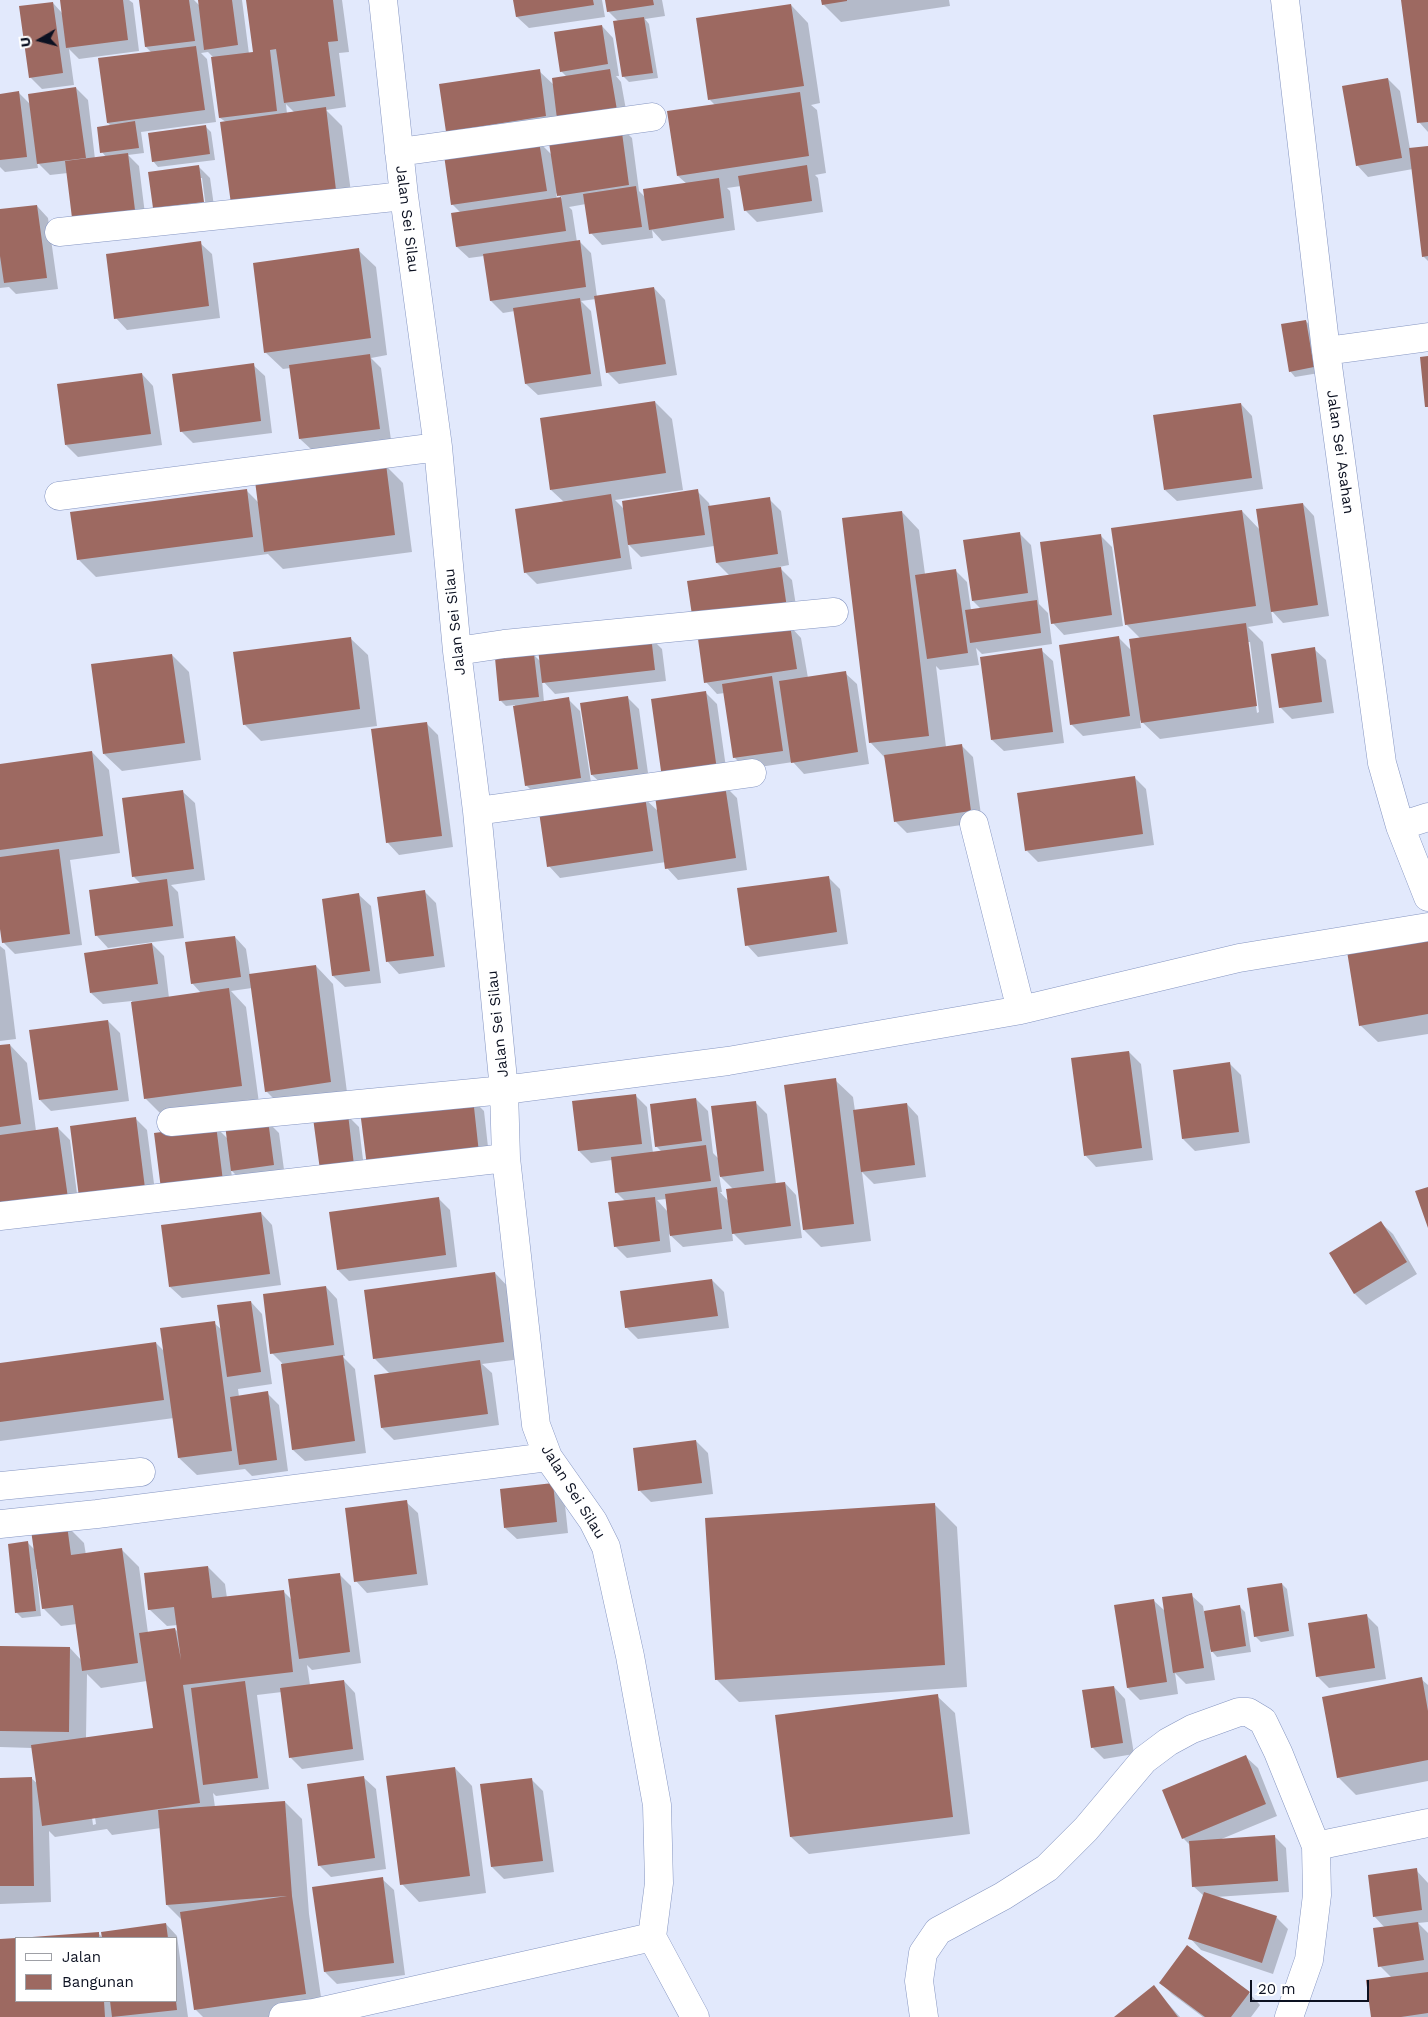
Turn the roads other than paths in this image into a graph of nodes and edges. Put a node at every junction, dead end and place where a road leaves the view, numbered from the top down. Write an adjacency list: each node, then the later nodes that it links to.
1 (383, 0): 4 (street, Jalan Sei Silau)
2 (1285, 0): 8 (street, Jalan Sei Asahan)
3 (652, 117): 4 (street)
4 (399, 152): 5 (street, Jalan Sei Silau)
5 (404, 196): 6 (street); 9 (street, Jalan Sei Silau)
6 (59, 232)
7 (1428, 337): 8 (street)
8 (1326, 351): 17 (street, Jalan Sei Asahan)
9 (438, 447): 10 (street); 12 (street, Jalan Sei Silau)
10 (59, 496)
11 (834, 612): 12 (street)
12 (457, 651): 14 (street, Jalan Sei Silau)
13 (752, 773): 14 (street)
14 (477, 811): 21 (street, Jalan Sei Silau)
15 (1428, 816): 17 (street)
16 (974, 824): 20 (street)
17 (1400, 826): 18 (street, Jalan Sei Asahan)
18 (1428, 897)
19 (1428, 927): 20 (street)
20 (1020, 1010): 21 (street)
21 (504, 1090): 22 (street); 23 (street, Jalan Sei Silau)
22 (171, 1122)
23 (506, 1158): 24 (street); 25 (street, Jalan Sei Silau)
24 (0, 1216)
25 (548, 1457): 28 (street); 31 (street, Jalan Sei Silau)
26 (141, 1472): 27 (street)
27 (0, 1486)
28 (0, 1524)
29 (1428, 1823): 30 (street)
30 (1316, 1846): 34 (street); 35 (street)
31 (652, 1937): 32 (street); 33 (street)
32 (283, 2017)
33 (695, 2017)
34 (924, 2017)
35 (1289, 2017)

